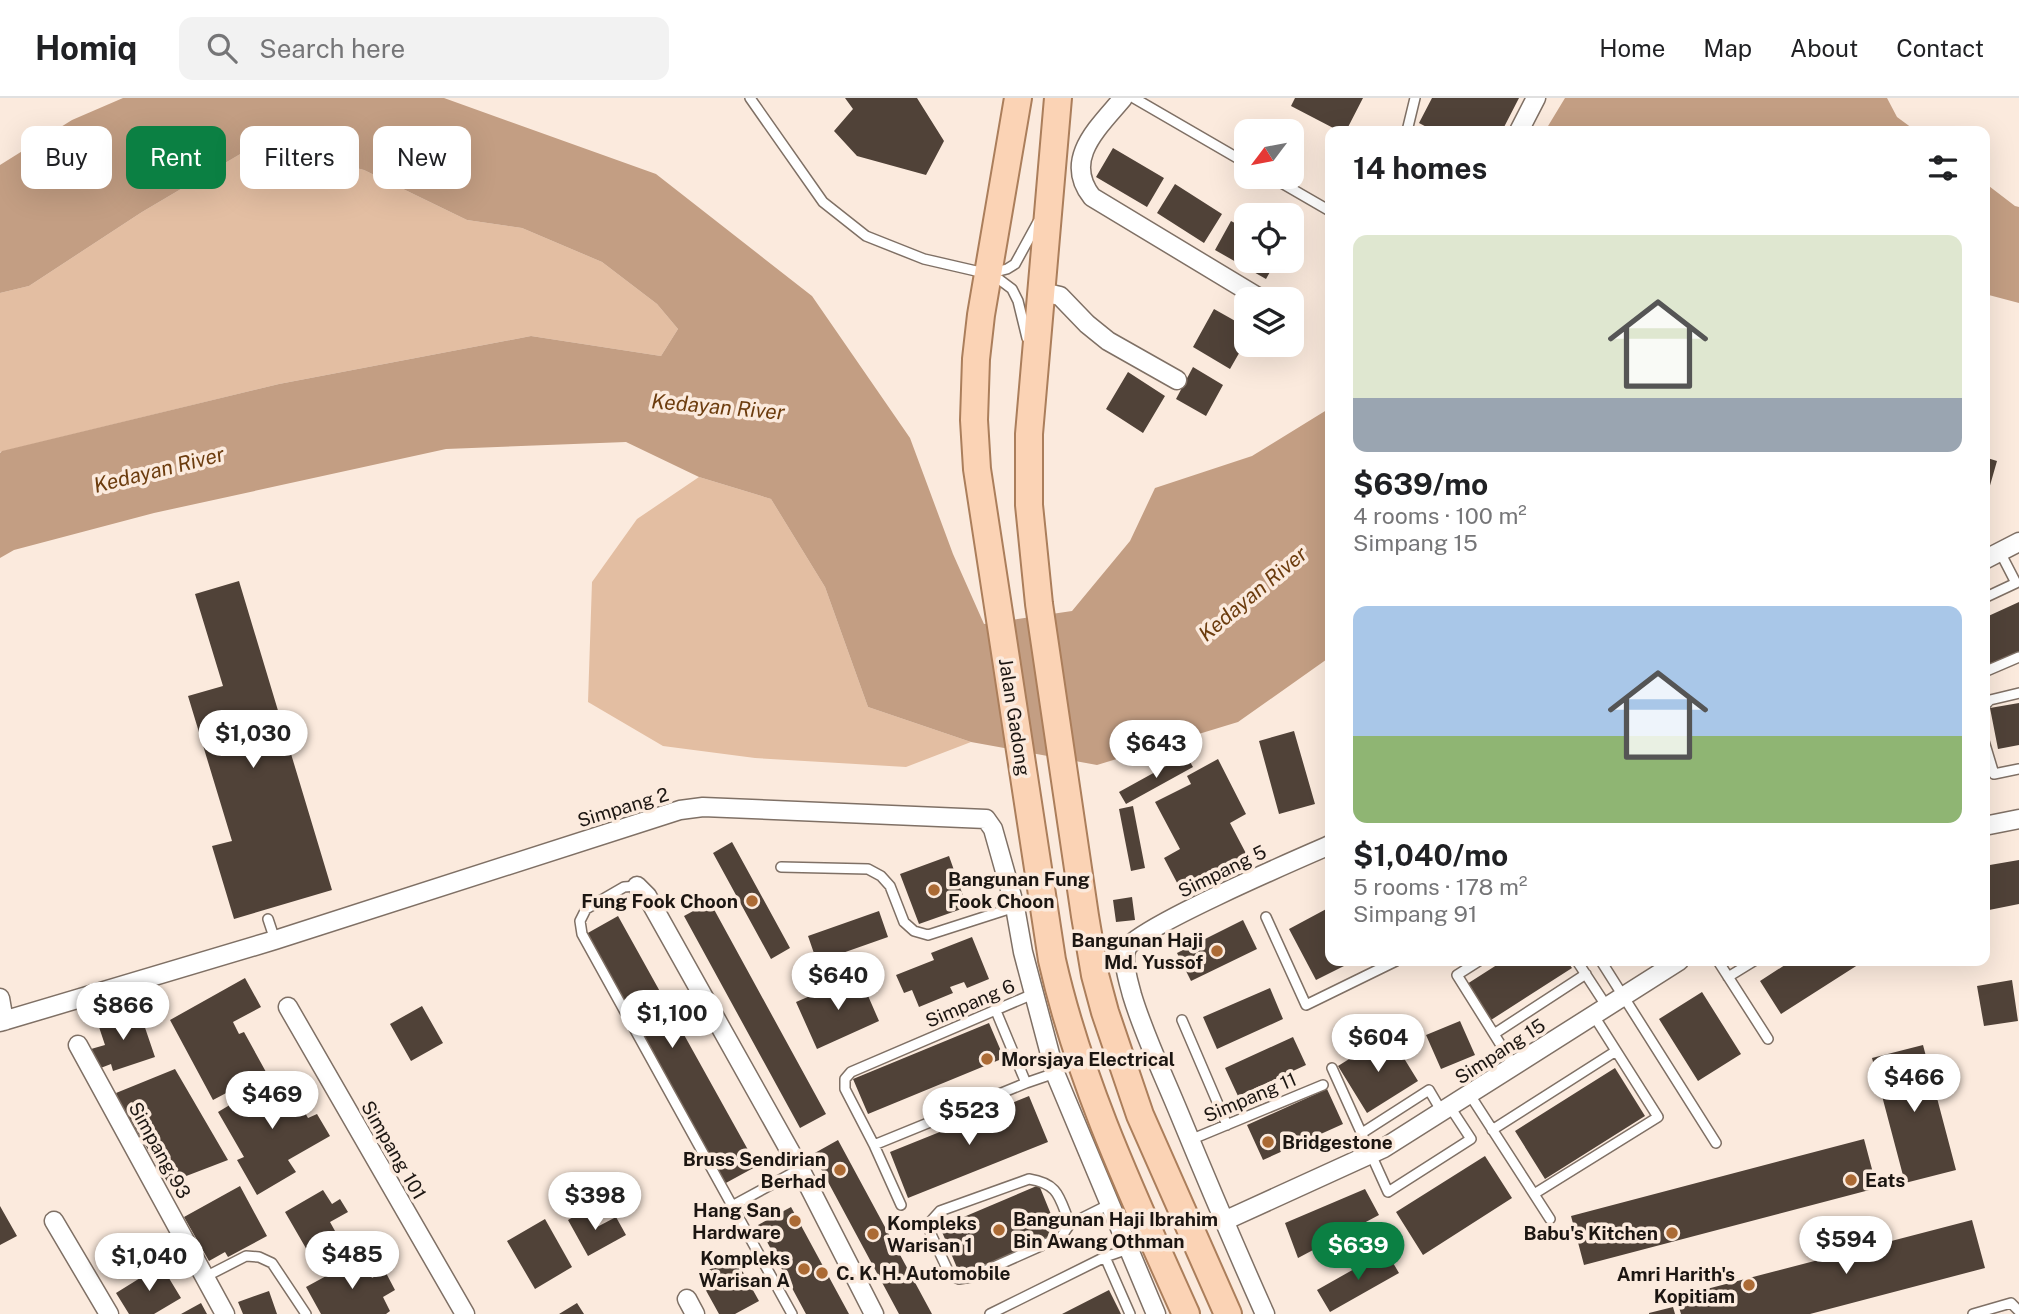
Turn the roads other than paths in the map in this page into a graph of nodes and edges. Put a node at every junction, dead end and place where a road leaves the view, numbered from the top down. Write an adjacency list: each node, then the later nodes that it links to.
1 (750, 98): 14 (lane)
2 (1018, 98): 14 (main road, Jalan Gadong)
3 (1058, 98): 12 (main road, Jalan Gadong)
4 (1124, 98): 15 (street)
5 (1134, 98): 10 (lane)
6 (1415, 98): 8 (lane)
7 (1536, 98): 9 (street)
8 (1409, 126)
9 (1522, 126)
10 (1234, 156)
11 (1291, 189): 13 (lane)
12 (1049, 198): 14 (lane); 16 (main road, Jalan Gadong)
13 (1325, 208)
14 (989, 274): 17 (lane); 95 (main road, Jalan Gadong)
15 (1241, 287)
16 (1042, 292): 17 (main road, Jalan Gadong); 18 (street)
17 (1034, 371): 96 (main road, Jalan Gadong)
18 (1178, 380)
19 (2019, 542): 20 (street)
20 (1992, 556): 21 (lane)
21 (2018, 583): 22 (lane)
22 (1990, 595)
23 (2019, 657): 24 (lane)
24 (1990, 669)
25 (2019, 693): 26 (lane)
26 (1990, 701)
27 (2019, 769): 28 (lane)
28 (1990, 776)
29 (2019, 819): 30 (street)
30 (1990, 826)
31 (1325, 847): 69 (street, Simpang 5)
32 (781, 867): 34 (lane)
33 (637, 886): 73 (street); 77 (lane)
34 (1015, 908): 37 (street, Simpang 2); 47 (street)
35 (1266, 918): 38 (lane)
36 (268, 919): 37 (lane)
37 (275, 940): 54 (street, Simpang 2)
38 (1386, 966)
39 (1471, 966): 55 (lane)
40 (1580, 966): 45 (lane)
41 (1604, 966): 48 (lane)
42 (1671, 966): 48 (street, Simpang 15)
43 (1721, 966): 46 (lane)
44 (1746, 966): 46 (lane)
45 (1586, 974): 52 (lane); 55 (lane)
46 (1728, 977): 56 (lane)
47 (1033, 994): 51 (lane, Simpang 6); 61 (street)
48 (1623, 997): 52 (street, Simpang 15); 70 (lane)
49 (0, 998): 54 (street)
50 (288, 1007): 89 (street, Simpang 101)
51 (996, 1011): 62 (lane); 71 (lane, Simpang 6)
52 (1601, 1011): 58 (lane); 59 (street, Simpang 15)
53 (1182, 1020): 66 (lane)
54 (2, 1021)
55 (1494, 1034): 59 (lane)
56 (1768, 1039)
57 (78, 1045): 84 (street, Simpang 93)
58 (1616, 1051): 67 (lane); 74 (lane)
59 (1514, 1066): 64 (street, Simpang 15)
60 (1332, 1068): 68 (lane)
61 (1055, 1073): 62 (lane); 76 (street)
62 (1026, 1083): 71 (lane)
63 (1322, 1085): 66 (lane, Simpang 11)
64 (1470, 1095): 65 (street, Simpang 15); 67 (lane)
65 (1446, 1109): 68 (lane); 72 (street, Simpang 15); 72 (lane)
66 (1227, 1125): 69 (lane, Simpang 11)
67 (1492, 1130): 74 (lane)
68 (1362, 1133): 72 (lane)
69 (1190, 1140): 80 (street)
70 (1716, 1143)
71 (874, 1145): 75 (lane)
72 (1372, 1154): 80 (street, Simpang 15)
73 (800, 1169): 77 (lane); 91 (street)
74 (1534, 1194): 78 (lane)
75 (901, 1205)
76 (1110, 1205): 81 (lane); 82 (street)
77 (732, 1206): 90 (lane)
78 (1550, 1219)
79 (54, 1221): 86 (street)
80 (1224, 1221): 97 (street)
81 (1070, 1223): 81 (lane)
82 (1128, 1249): 83 (lane); 94 (street)
83 (1105, 1257): 92 (lane); 93 (lane)
84 (205, 1277): 87 (street, Simpang 93); 88 (lane)
85 (2019, 1311): 98 (lane)
86 (109, 1314)
87 (225, 1314)
88 (306, 1314)
89 (465, 1314)
90 (792, 1314)
91 (874, 1314)
92 (990, 1314)
93 (1130, 1314)
94 (1156, 1314)
95 (1186, 1314)
96 (1228, 1314)
97 (1265, 1314)
98 (1973, 1314)

